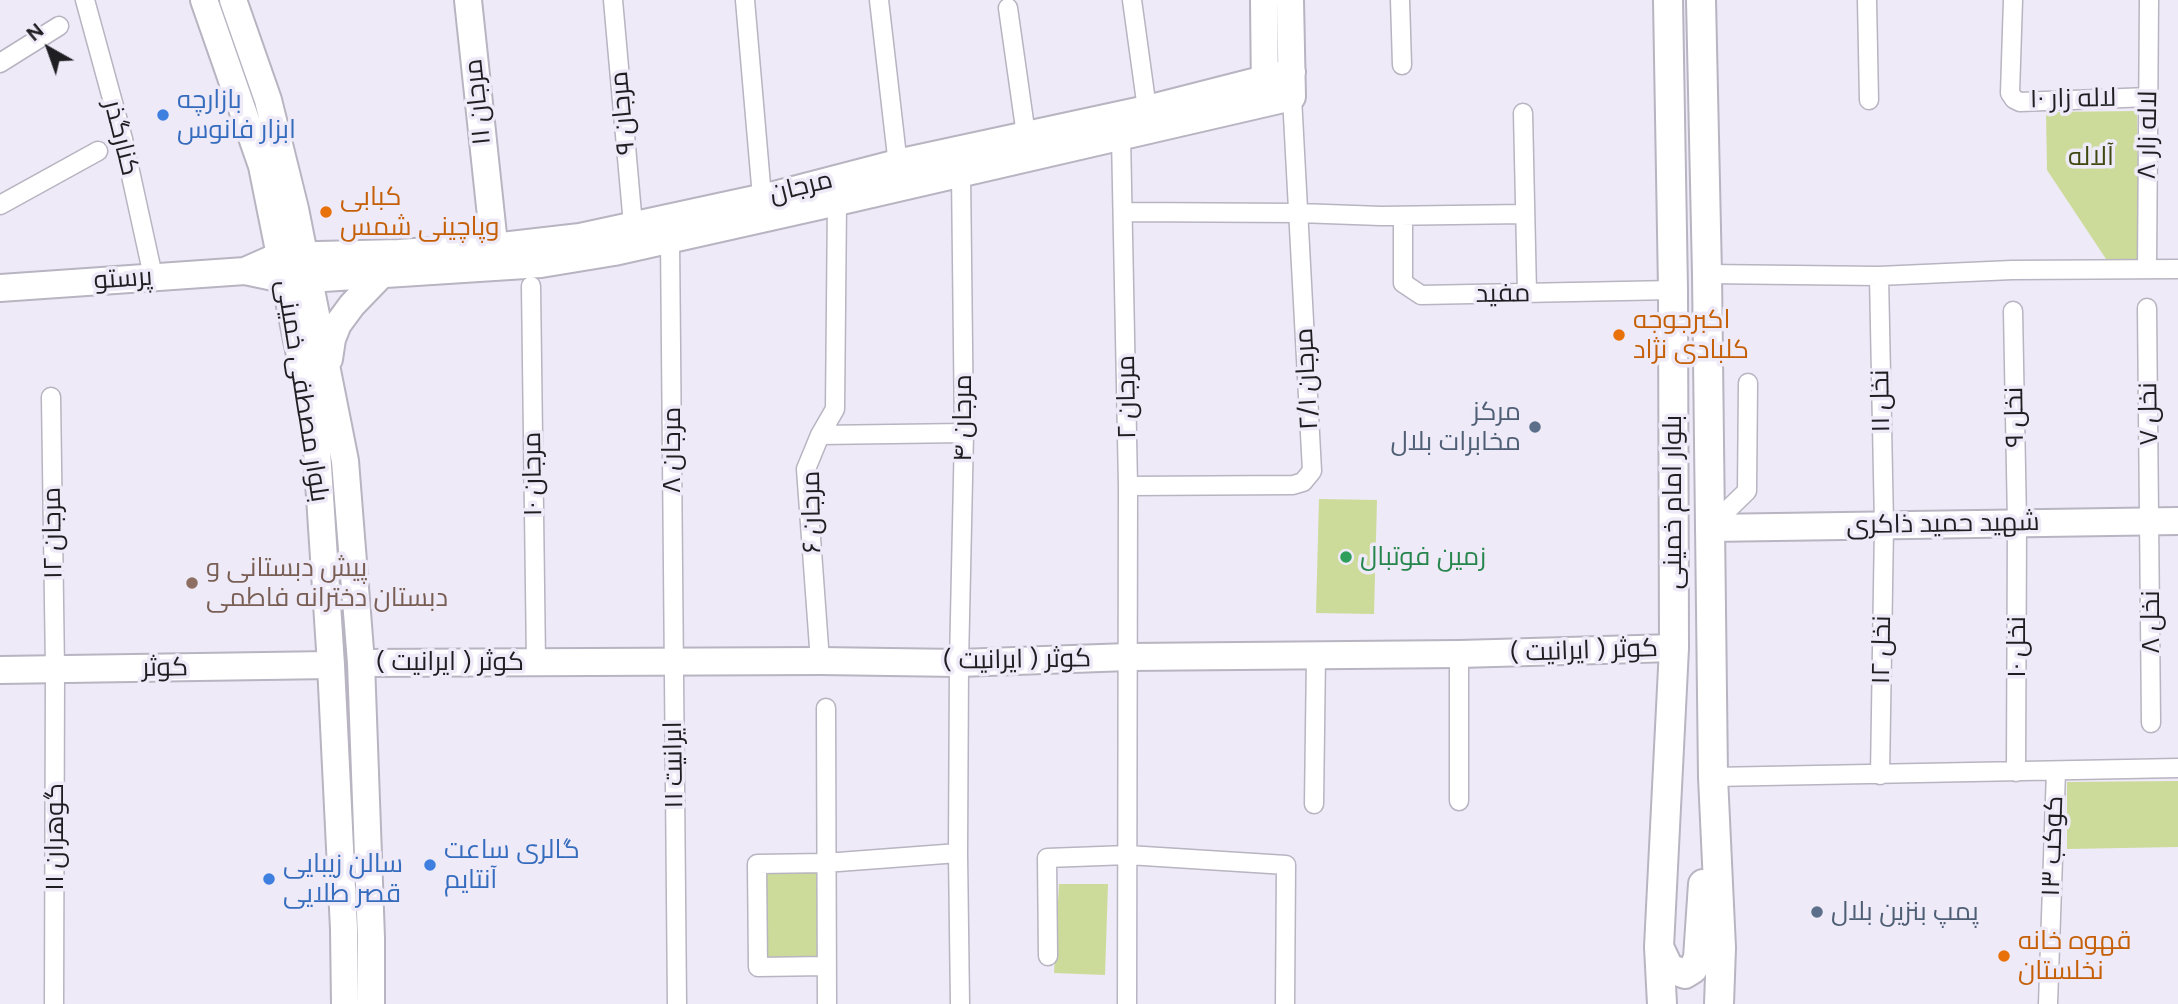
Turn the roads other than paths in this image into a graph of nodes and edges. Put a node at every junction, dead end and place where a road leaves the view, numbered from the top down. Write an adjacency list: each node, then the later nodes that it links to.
1 (85, 0): 47 (street, کنارگذر)
2 (204, 0): 42 (street, بلوار مصطفی خمینی)
3 (233, 0): 42 (street, بلوار مصطفی خمینی)
4 (468, 0): 41 (street, مرجان ۱۱)
5 (613, 0): 39 (street, مرجان ۹)
6 (745, 0): 32 (street)
7 (878, 0): 31 (street)
8 (1132, 0): 25 (street)
9 (1264, 0): 22 (street)
10 (1290, 0): 21 (street)
11 (1400, 0): 20 (street)
12 (1668, 0): 51 (main road, بلوار امام خمینی)
13 (1700, 0): 46 (main road, بلوار امام خمینی)
14 (1867, 0): 24 (street)
15 (2013, 0): 23 (street, لاله زار ۱۰)
16 (2149, 0): 23 (street, لاله زار ۸)
17 (1008, 8): 27 (street)
18 (59, 26): 19 (street)
19 (0, 63)
20 (1402, 65)
21 (1292, 84): 22 (street, مرجان); 36 (street, مرجان ۲/۱)
22 (1265, 91): 25 (street, مرجان); 28 (street, مرجان)
23 (2149, 97): 43 (street, لاله زار ۸)
24 (1869, 100)
25 (1147, 109): 27 (street, مرجان)
26 (1523, 113): 37 (street)
27 (1026, 135): 31 (street, مرجان)
28 (1121, 136): 30 (street, مرجان); 35 (street, مرجان ۲)
29 (98, 151): 34 (street)
30 (961, 173): 31 (street, مرجان); 58 (street, مرجان ۴)
31 (900, 175): 32 (street, مرجان); 33 (street, مرجان)
32 (762, 197): 39 (street, مرجان)
33 (837, 202): 40 (street, مرجان); 59 (street, مرجان ۶)
34 (0, 205)
35 (1123, 212): 36 (street); 60 (street, مرجان ۲)
36 (1299, 213): 38 (street); 60 (street, مرجان ۲/۱)
37 (1525, 214): 38 (street); 52 (street)
38 (1403, 216): 52 (street, مفید)
39 (633, 225): 41 (street, مرجان)
40 (670, 239): 41 (street, مرجان); 70 (street, مرجان ۸)
41 (495, 257): 42 (street, مرجان); 45 (street, مرجان)
42 (294, 267): 45 (street, مرجان); 47 (street, پرستو); 55 (street, بلوار مصطفی خمینی); 75 (street, بلوار مصطفی خمینی)
43 (2147, 269): 44 (street); 48 (street)
44 (2178, 269)
45 (382, 274): 55 (street)
46 (1707, 274): 48 (street); 65 (main road, بلوار امام خمینی)
47 (153, 276): 50 (street, پرستو)
48 (1879, 276): 64 (street, نخل ۱۱)
49 (531, 286): 72 (street, مرجان ۱۰)
50 (0, 288)
51 (1673, 290): 52 (street, مفید); 66 (main road, بلوار امام خمینی)
52 (1527, 293)
53 (2147, 307): 61 (street, نخل ۷)
54 (2013, 311): 63 (street, نخل ۹)
55 (328, 372): 73 (street, بلوار مصطفی خمینی)
56 (1748, 383): 65 (street)
57 (51, 397): 77 (street, مرجان ۱۲)
58 (964, 433): 59 (street); 74 (street, مرجان ۴)
59 (820, 435): 71 (street, مرجان ۶)
60 (1128, 486): 69 (street, مرجان ۲)
61 (2150, 521): 62 (street, شهید حمید ذاکری); 63 (street, شهید حمید ذاکری); 79 (street, نخل ۸)
62 (2178, 521)
63 (2017, 522): 64 (street, شهید حمید ذاکری); 82 (street, نخل ۱۰)
64 (1884, 525): 65 (street, شهید حمید ذاکری); 83 (street, نخل ۱۲)
65 (1709, 528): 84 (main road, بلوار امام خمینی)
66 (1674, 648): 67 (street, کوثر ( ایرانیت )); 91 (main road, بلوار امام خمینی)
67 (1459, 654): 68 (street, کوثر ( ایرانیت )); 85 (street)
68 (1316, 655): 69 (street, کوثر ( ایرانیت )); 86 (street)
69 (1129, 657): 74 (street, کوثر ( ایرانیت )); 89 (street, مرجان ۲)
70 (673, 661): 71 (street, کوثر ( ایرانیت )); 72 (street, کوثر ( ایرانیت )); 97 (street, ایرانیت ۱۱)
71 (820, 661): 74 (street, کوثر ( ایرانیت ))
72 (536, 662): 73 (street, کوثر ( ایرانیت ))
73 (361, 663): 96 (street, بلوار مصطفی خمینی)
74 (959, 663): 88 (street, مرجان ۴)
75 (331, 665): 77 (street, کوثر); 95 (street, بلوار مصطفی خمینی)
76 (0, 670): 77 (street, کوثر)
77 (55, 670): 94 (street, گوهران ۱۱)
78 (826, 708): 90 (street)
79 (2151, 723)
80 (2178, 768): 81 (street)
81 (2056, 771): 82 (street); 104 (street, کوکب ۱۳)
82 (2016, 772): 83 (street)
83 (1880, 775): 84 (street)
84 (1713, 777): 87 (main road, بلوار امام خمینی)
85 (1459, 802)
86 (1314, 804)
87 (1716, 850): 91 (main road); 103 (main road, بلوار امام خمینی)
88 (958, 853): 90 (street); 99 (street, مرجان ۴)
89 (1128, 855): 92 (street); 100 (street, مرجان ۲); 101 (street)
90 (825, 863): 93 (street); 93 (street)
91 (1658, 947): 102 (main road, بلوار امام خمینی)
92 (1048, 956)
93 (826, 966): 98 (street)
94 (54, 1004)
95 (345, 1004)
96 (371, 1004)
97 (677, 1004)
98 (827, 1004)
99 (960, 1004)
100 (1127, 1004)
101 (1285, 1004)
102 (1662, 1004)
103 (1719, 1004)
104 (2048, 1004)

